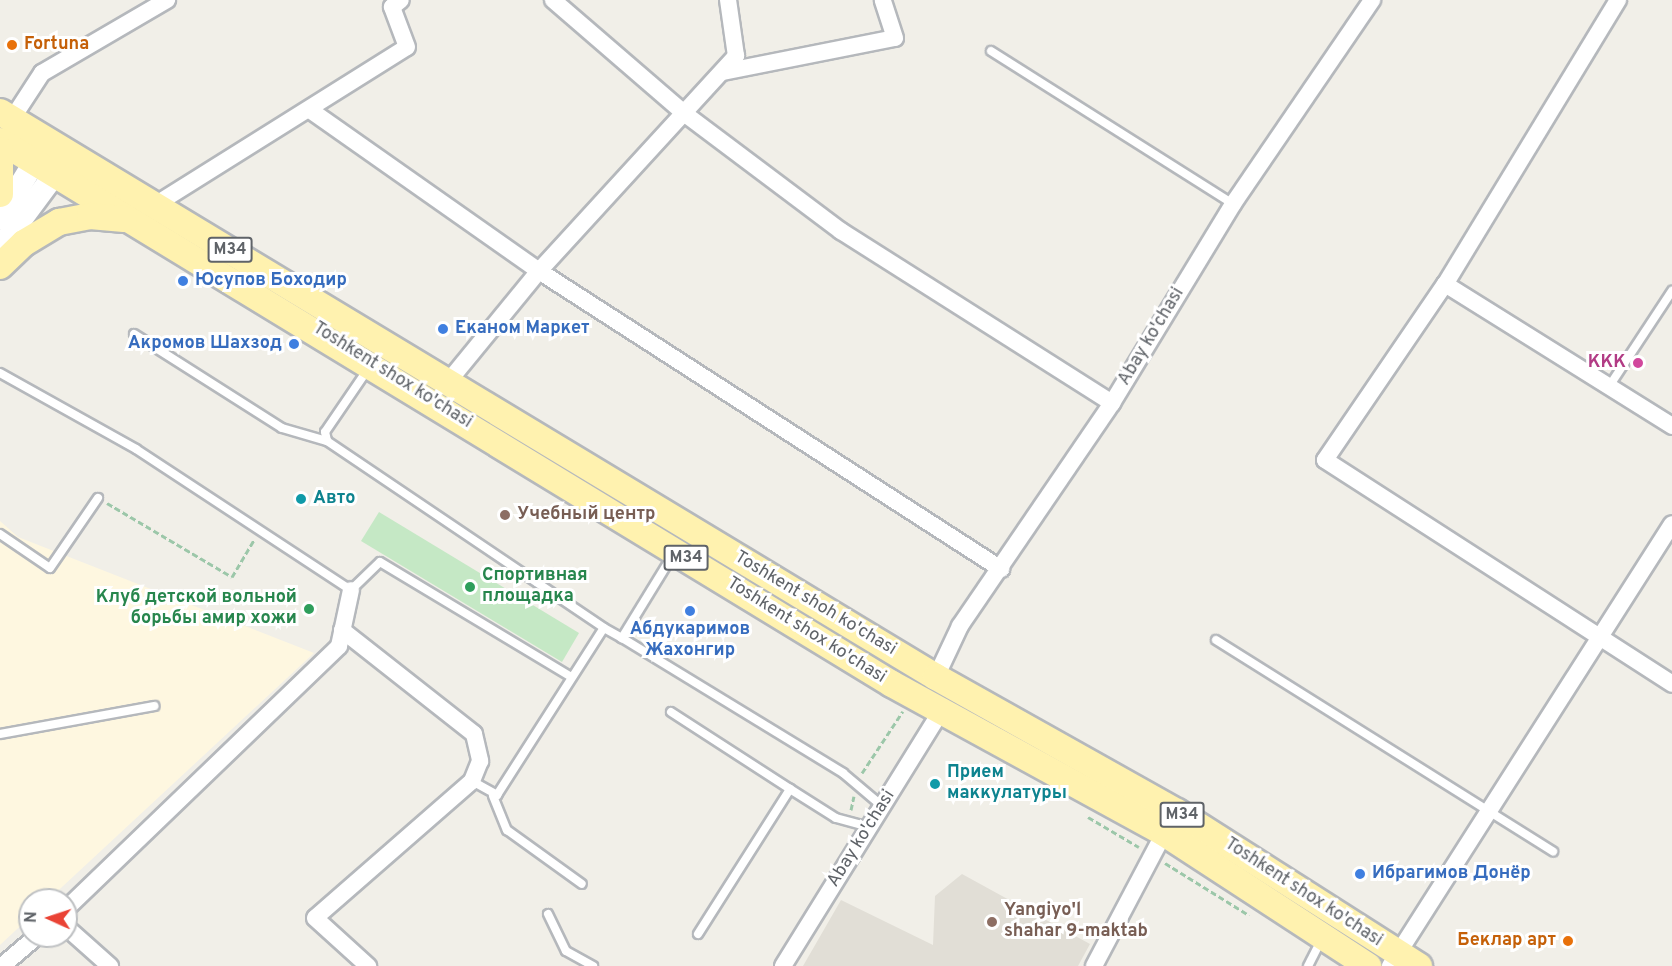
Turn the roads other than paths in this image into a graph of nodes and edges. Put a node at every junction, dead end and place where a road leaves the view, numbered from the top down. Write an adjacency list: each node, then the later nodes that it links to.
1 (167, 0): 12 (street)
2 (401, 0): 10 (street)
3 (553, 0): 11 (street)
4 (728, 0): 9 (street)
5 (883, 0): 9 (street)
6 (1618, 0): 23 (street)
7 (1367, 2): 16 (street, Abay ko'chasi)
8 (991, 51): 16 (lane)
9 (723, 72): 11 (street)
10 (310, 110): 17 (street); 22 (street)
11 (685, 114): 22 (street); 30 (street)
12 (4, 124): 14 (main road, Toshkent shox ko'chasi / M34); 14 (main road, Toshkent shox ko'chasi / M34)
13 (0, 150): 15 (main road)
14 (53, 164): 17 (main road, Toshkent shox ko'chasi / M34); 18 (main road); 19 (main road, Toshkent shox ko'chasi / M34); 20 (main road)
15 (0, 194)
16 (1233, 204): 30 (street, Abay ko'chasi)
17 (155, 205): 26 (main road, Toshkent shox ko'chasi / M34)
18 (0, 218)
19 (135, 221): 21 (main road); 26 (main road, Toshkent shox ko'chasi / M34)
20 (0, 248)
21 (0, 266)
22 (539, 271): 28 (street); 37 (street)
23 (1445, 284): 29 (street); 42 (street)
24 (1672, 291): 29 (lane)
25 (134, 334): 32 (lane)
26 (379, 354): 28 (main road, Toshkent shox ko'chasi / M34); 32 (lane); 36 (main road, Toshkent shox ko'chasi / M34)
27 (0, 373): 38 (lane)
28 (448, 382): 45 (main road, Toshkent shoh ko'chasi / M34)
29 (1610, 385): 31 (street)
30 (1112, 403): 37 (street, Abay ko'chasi)
31 (1672, 426)
32 (327, 441): 39 (lane)
33 (98, 498): 35 (lane)
34 (1672, 524): 42 (street)
35 (0, 534)
36 (675, 551): 41 (lane); 49 (main road, Toshkent shox ko'chasi / M34)
37 (1001, 569): 45 (street, Abay ko'chasi)
38 (351, 590): 40 (street); 44 (lane)
39 (604, 628): 41 (lane); 44 (lane)
40 (342, 630): 51 (street); 60 (street)
41 (622, 638): 54 (lane)
42 (1600, 638): 46 (street); 55 (street)
43 (1216, 640): 55 (lane)
44 (570, 676): 53 (lane)
45 (947, 683): 49 (main road); 66 (main road, Toshkent shox ko'chasi / M34)
46 (1672, 684)
47 (154, 706): 50 (lane)
48 (671, 712): 52 (lane)
49 (931, 713): 54 (street, Abay ko'chasi); 57 (main road, Toshkent shox ko'chasi / M34)
50 (0, 734)
51 (472, 781): 53 (lane); 69 (street)
52 (790, 789): 56 (lane); 62 (lane)
53 (493, 796): 59 (lane)
54 (882, 806): 56 (street, Abay ko'chasi)
55 (1489, 812): 58 (lane); 66 (street)
56 (870, 827): 71 (street, Abay ko'chasi)
57 (1164, 833): 63 (main road, Toshkent shox ko'chasi / M34); 72 (street)
58 (1553, 851)
59 (582, 884)
60 (78, 897)
61 (548, 915): 70 (lane)
62 (699, 934)
63 (1324, 936): 73 (lane); 74 (main road, Toshkent shox ko'chasi / M34)
64 (78, 938): 68 (street)
65 (23, 948): 67 (street)
66 (1402, 962)
67 (2, 966)
68 (110, 966)
69 (368, 966)
70 (592, 966)
71 (783, 966)
72 (1094, 966)
73 (1308, 966)
74 (1368, 966)

